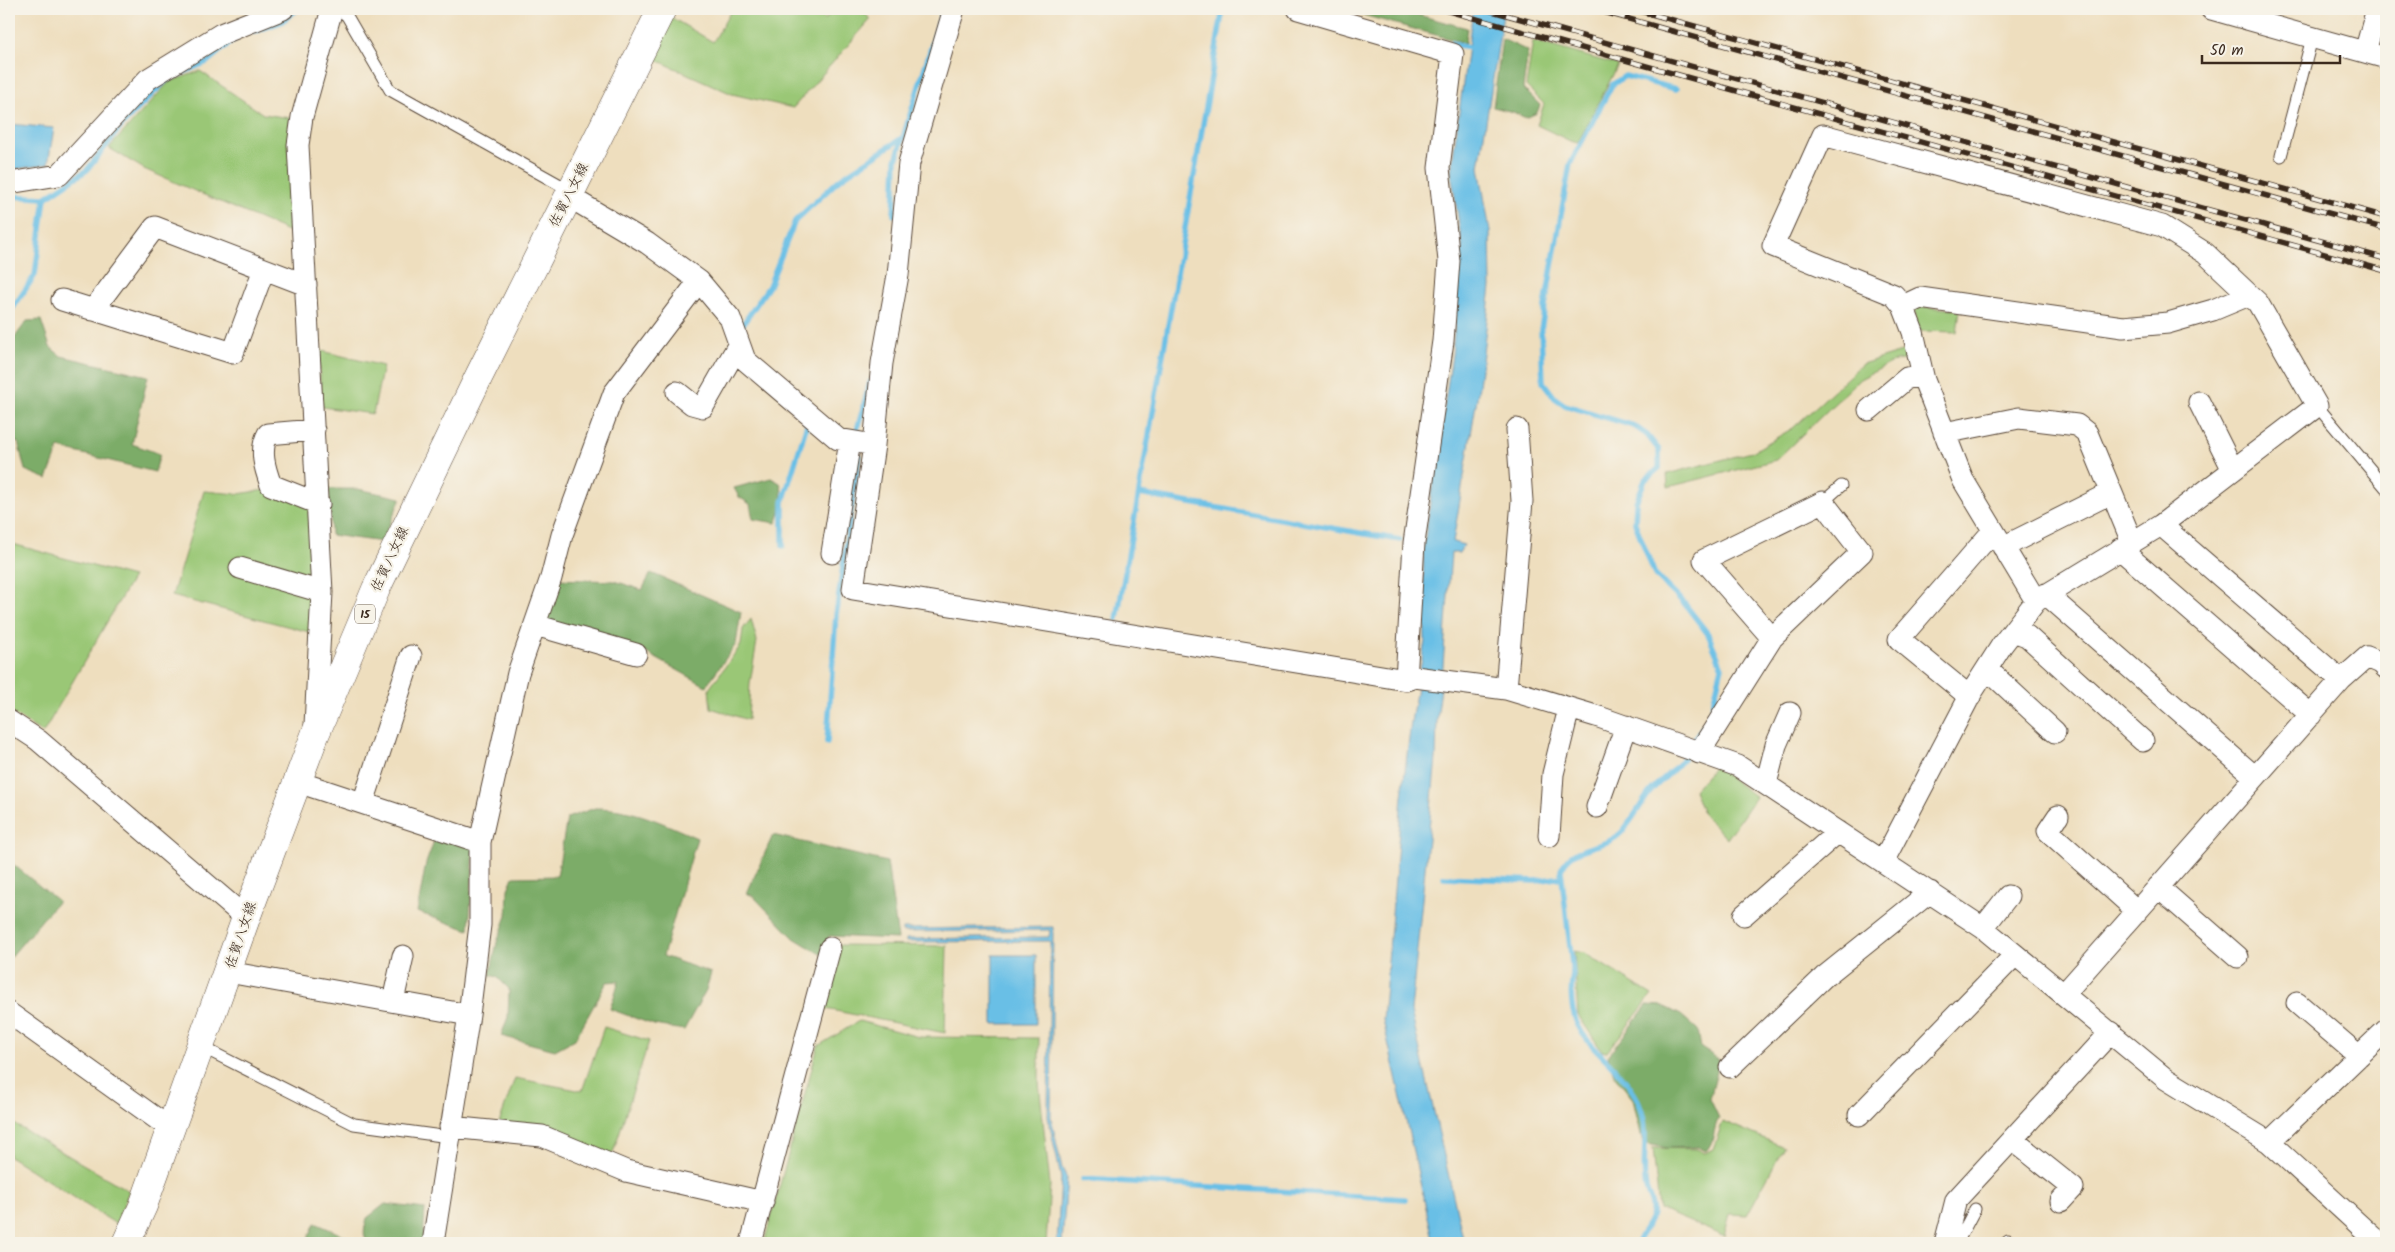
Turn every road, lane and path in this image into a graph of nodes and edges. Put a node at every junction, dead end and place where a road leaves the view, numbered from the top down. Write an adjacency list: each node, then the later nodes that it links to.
1 (282, 9): 13 (street)
2 (332, 9): 17 (street)
3 (338, 9): 14 (lane)
4 (662, 9): 14 (main road, 佐賀八女線 / 15)
5 (954, 9): 32 (street)
6 (1298, 9): 53 (street)
7 (2211, 9): 9 (street)
8 (2377, 9): 10 (street)
9 (2312, 38): 10 (street); 12 (lane)
10 (2365, 52): 11 (street)
11 (2386, 58)
12 (2281, 156)
13 (9, 183)
14 (569, 194): 16 (street); 63 (main road, 佐賀八女線 / 15)
15 (264, 269): 17 (street); 21 (street); 21 (street)
16 (699, 281): 22 (street); 46 (street)
17 (306, 285): 29 (street)
18 (2249, 295): 20 (street); 20 (street); 26 (street)
19 (62, 300): 21 (street)
20 (1903, 306): 23 (street)
21 (93, 310)
22 (739, 344): 24 (street); 31 (street)
23 (1923, 376): 27 (street); 30 (street)
24 (677, 392)
25 (2199, 402): 33 (street)
26 (2317, 406): 33 (street); 35 (lane)
27 (1870, 410)
28 (1517, 429): 55 (street)
29 (314, 430): 38 (street); 38 (street)
30 (1944, 432): 36 (street); 40 (street)
31 (850, 441): 32 (street); 42 (street)
32 (874, 445): 53 (street)
33 (2234, 470): 39 (street)
34 (1841, 486): 37 (lane)
35 (2386, 488)
36 (2112, 492): 40 (street); 41 (street)
37 (1822, 502): 48 (street); 48 (street)
38 (319, 504): 44 (street)
39 (2162, 525): 41 (street); 54 (street)
40 (1998, 539): 45 (street); 56 (street)
41 (2126, 546): 45 (street); 59 (street)
42 (832, 553)
43 (240, 568): 44 (street)
44 (322, 592): 63 (street)
45 (2041, 597): 47 (street); 66 (street)
46 (535, 625): 49 (street); 74 (street)
47 (2013, 631): 52 (street); 64 (street)
48 (1772, 638): 65 (street)
49 (636, 654)
50 (411, 656): 69 (street)
51 (2386, 668): 54 (street)
52 (1987, 669): 56 (street); 62 (street)
53 (1406, 680): 55 (street)
54 (2341, 680): 59 (street)
55 (1506, 689): 57 (street)
56 (1970, 697): 75 (street)
57 (1569, 708): 61 (street); 73 (street)
58 (1790, 713): 68 (street)
59 (2311, 715): 66 (street)
60 (9, 721): 81 (street)
61 (1626, 726): 65 (street); 70 (street)
62 (2055, 732)
63 (314, 736): 67 (main road, 佐賀八女線 / 15)
64 (2143, 741)
65 (1699, 754): 68 (street)
66 (2255, 777): 76 (street)
67 (298, 782): 69 (street); 81 (main road, 佐賀八女線 / 15)
68 (1766, 784): 72 (street)
69 (362, 803): 74 (street)
70 (1597, 807)
71 (2058, 816): 79 (street)
72 (1838, 832): 75 (street); 80 (street)
73 (1548, 836)
74 (480, 842): 92 (street)
75 (1883, 862): 77 (street)
76 (2158, 887): 79 (street); 86 (street)
77 (1930, 892): 82 (street); 97 (street)
78 (2008, 896): 82 (street)
79 (2137, 911): 88 (street)
80 (1744, 915)
81 (246, 918): 87 (main road, 佐賀八女線 / 15)
82 (1983, 928): 84 (street)
83 (830, 948): 105 (street)
84 (2016, 955): 88 (street); 98 (street)
85 (403, 956): 89 (street)
86 (2238, 957)
87 (228, 972): 89 (street); 95 (main road, 佐賀八女線 / 15)
88 (2064, 994): 94 (street)
89 (393, 1001): 92 (street)
90 (2296, 1003): 96 (street)
91 (9, 1013): 99 (street)
92 (469, 1015): 100 (street)
93 (2386, 1030): 96 (street)
94 (2111, 1032): 101 (street); 102 (street)
95 (200, 1046): 99 (main road, 佐賀八女線 / 15); 100 (lane)
96 (2359, 1056): 102 (street)
97 (1730, 1067)
98 (1860, 1115)
99 (171, 1129): 106 (main road, 佐賀八女線 / 15)
100 (450, 1132): 105 (street); 107 (street)
101 (2013, 1140): 103 (street); 104 (street)
102 (2269, 1142): 112 (street)
103 (1971, 1199): 109 (street); 110 (street); 111 (lane)
104 (2061, 1201)
105 (763, 1202): 108 (street)
106 (126, 1243)
107 (433, 1243)
108 (751, 1243)
109 (1945, 1243)
110 (1954, 1243)
111 (1957, 1243)
112 (2380, 1243)

